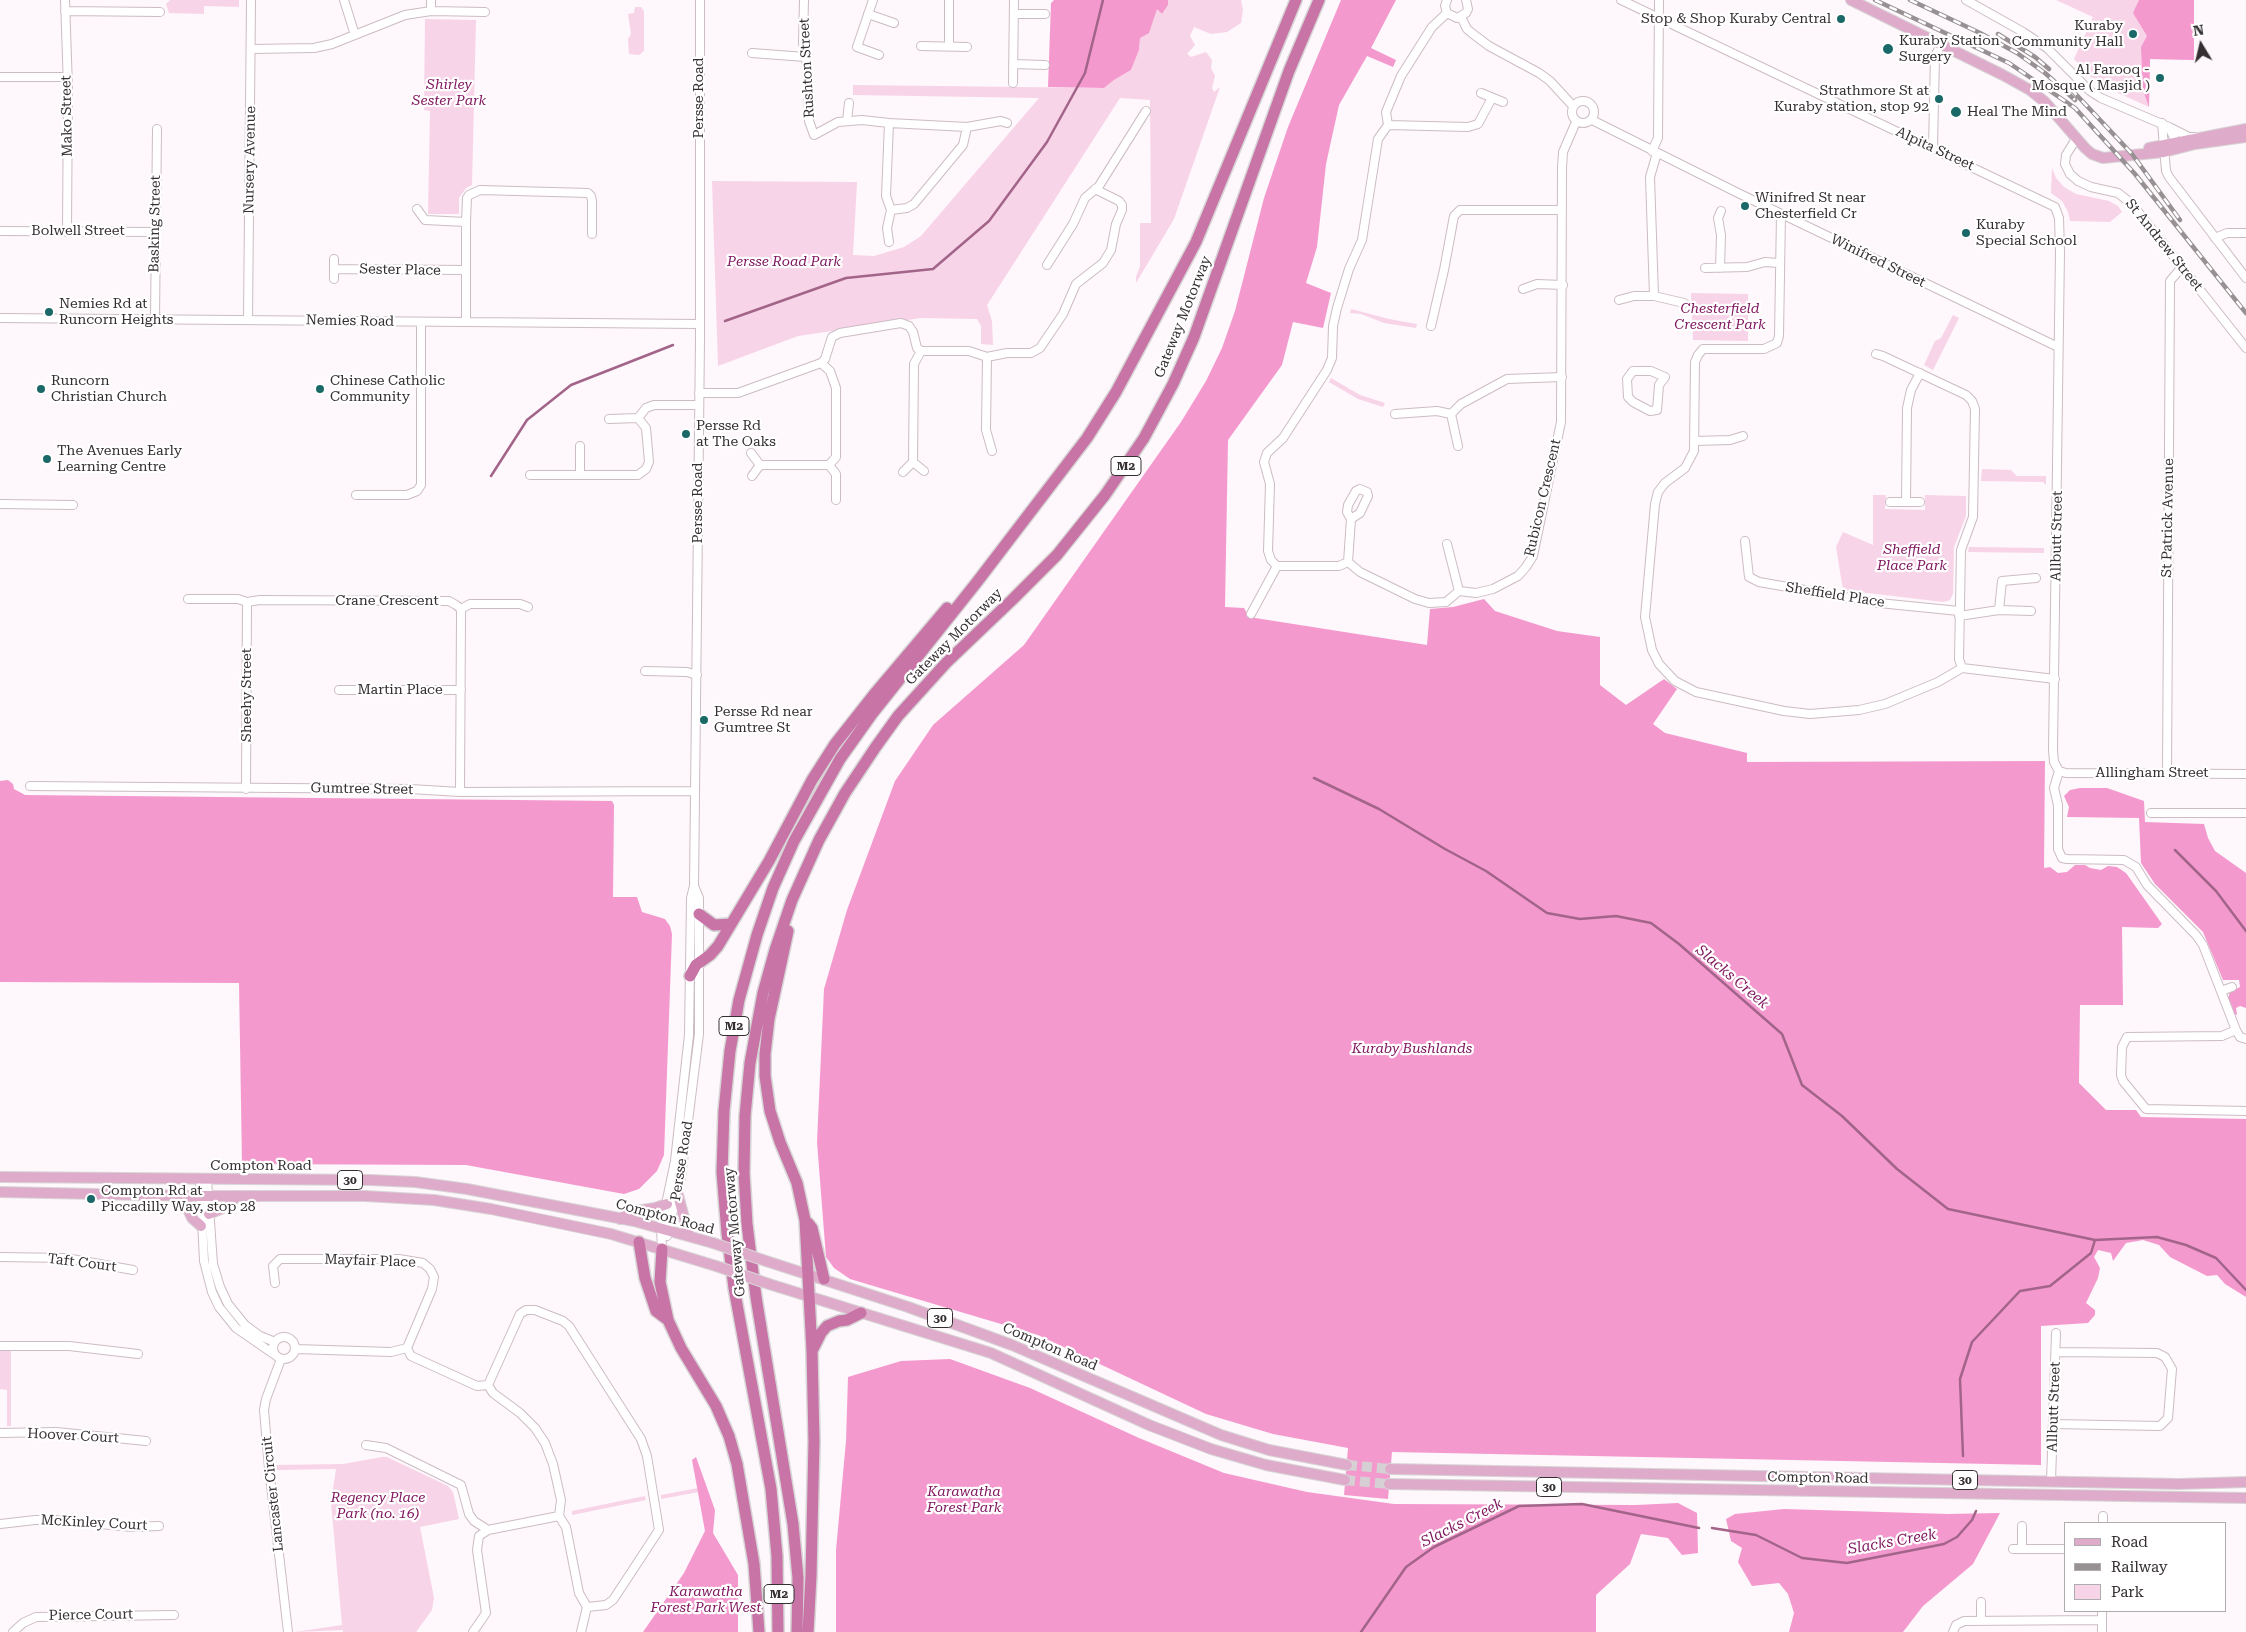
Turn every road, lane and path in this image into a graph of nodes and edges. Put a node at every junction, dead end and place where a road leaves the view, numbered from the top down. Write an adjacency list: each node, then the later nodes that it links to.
1 (65, 0): 18 (street, Mako Street)
2 (251, 0): 34 (street, Nursery Avenue)
3 (344, 0): 29 (street)
4 (431, 0): 20 (street)
5 (700, 0): 102 (street, Persse Road)
6 (804, 0): 37 (street, Rushton Street)
7 (873, 0): 23 (street)
8 (949, 0): 32 (street)
9 (1014, 0): 24 (street)
10 (1296, 0): 144 (highway, Gateway Motorway / M2)
11 (1319, 0): 172 (highway, Gateway Motorway / M2)
12 (1447, 0): 22 (street)
13 (1466, 0): 26 (street)
14 (1621, 0): 27 (street, Alpita Street)
15 (1660, 0): 27 (street)
16 (1851, 0): 30 (main road)
17 (1966, 0): 54 (street)
18 (65, 11): 19 (street); 41 (street, Mako Street)
19 (160, 12)
20 (431, 12): 21 (street); 29 (street)
21 (485, 12)
22 (1447, 13): 26 (street); 55 (street)
23 (868, 14): 28 (street); 36 (street)
24 (1014, 14): 25 (street); 38 (street)
25 (1045, 14)
26 (1461, 16): 47 (street)
27 (1659, 18): 64 (street, Alpita Street); 66 (street)
28 (894, 22)
29 (355, 35): 34 (street)
30 (1941, 45): 62 (main road); 64 (street)
31 (921, 46): 32 (street)
32 (949, 46): 33 (street)
33 (967, 47)
34 (251, 49): 99 (street, Nursery Avenue)
35 (752, 53): 37 (street)
36 (878, 55)
37 (806, 57): 49 (street, Rushton Street)
38 (1013, 64): 39 (street); 42 (street)
39 (1045, 65)
40 (0, 77): 41 (street)
41 (66, 77): 76 (street, Mako Street)
42 (1013, 83)
43 (1481, 93): 44 (street)
44 (1492, 98): 45 (street); 55 (street)
45 (1503, 102)
46 (849, 103): 49 (street)
47 (1573, 106): 50 (street); 51 (street)
48 (1146, 111): 67 (street)
49 (847, 120): 52 (street)
50 (1592, 120): 51 (street); 66 (street, Winifred Street)
51 (1576, 122): 70 (street, Rubicon Crescent)
52 (889, 123): 56 (street); 69 (street)
53 (1007, 123): 56 (street)
54 (2162, 123): 57 (street); 65 (street)
55 (1388, 125): 145 (street)
56 (967, 127): 69 (street)
57 (2170, 128): 60 (street); 63 (street)
58 (157, 129): 77 (street, Basking Street)
59 (2246, 129): 60 (main road)
60 (2200, 137): 63 (main road)
61 (2246, 138): 65 (main road)
62 (2076, 139): 65 (main road); 85 (street, St Andrew Street)
63 (2176, 142): 65 (main road)
64 (1933, 148): 72 (street, Alpita Street)
65 (2164, 148): 80 (street)
66 (1655, 152): 73 (street, Winifred Street); 94 (street)
67 (1095, 189): 84 (street); 108 (street)
68 (417, 209): 74 (street)
69 (891, 210): 81 (street)
70 (1562, 210): 92 (street, Rubicon Crescent); 103 (street)
71 (1721, 211): 87 (street)
72 (2057, 211): 104 (street, Allbutt Street)
73 (1781, 214): 83 (street); 104 (street, Winifred Street)
74 (466, 222): 79 (street); 89 (street)
75 (0, 231): 76 (street, Bolwell Street)
76 (67, 231): 77 (street, Bolwell Street)
77 (155, 232): 98 (street, Basking Street)
78 (2246, 233): 80 (street)
79 (592, 234)
80 (2215, 238): 90 (street)
81 (889, 242)
82 (334, 259): 88 (street)
83 (1780, 263): 87 (street); 120 (street)
84 (1047, 266)
85 (2182, 267): 105 (street, St Andrew Street); 163 (street, St Patrick Avenue)
86 (1705, 268): 87 (street)
87 (1720, 268)
88 (334, 269): 89 (street, Sester Place); 91 (street)
89 (466, 270): 101 (street)
90 (2246, 278)
91 (334, 279)
92 (1563, 284): 93 (street); 111 (street, Rubicon Crescent)
93 (1523, 288)
94 (1654, 296): 95 (street); 96 (street)
95 (1619, 300)
96 (1684, 303)
97 (0, 318): 98 (street, Nemies Road)
98 (154, 320): 99 (street, Nemies Road)
99 (248, 320): 100 (street, Nemies Road)
100 (421, 322): 101 (street, Nemies Road); 133 (street)
101 (466, 322): 102 (street, Nemies Road)
102 (700, 324): 113 (street, Persse Road)
103 (1430, 326)
104 (2058, 347): 159 (street, Allbutt Street)
105 (2246, 348)
106 (921, 351): 108 (street); 109 (street); 125 (street)
107 (1876, 354): 110 (street)
108 (987, 357): 123 (street)
109 (821, 363): 113 (street); 126 (street)
110 (1920, 373): 136 (street); 154 (street)
111 (1562, 377): 116 (street); 147 (street, Rubicon Crescent)
112 (1660, 385): 112 (street)
113 (699, 393): 114 (street, Persse Road)
114 (698, 405): 117 (street); 158 (street, Persse Road)
115 (1395, 414): 116 (street)
116 (1451, 414): 122 (street)
117 (638, 418): 118 (street); 131 (street)
118 (609, 419)
119 (1743, 436): 120 (street)
120 (1695, 441): 156 (street)
121 (580, 446): 131 (street)
122 (1458, 446)
123 (992, 451)
124 (751, 454): 127 (street)
125 (913, 462): 128 (street); 129 (street)
126 (829, 464): 127 (street); 134 (street)
127 (760, 465): 132 (street)
128 (924, 471)
129 (902, 472)
130 (530, 474): 131 (street)
131 (580, 475)
132 (752, 476)
133 (356, 495)
134 (836, 500)
135 (1890, 502): 136 (street)
136 (1906, 502): 137 (street)
137 (1920, 502)
138 (0, 504): 139 (street)
139 (73, 505)
140 (1351, 519): 143 (street)
141 (1745, 541): 154 (street, Sheffield Place)
142 (1447, 544): 147 (street)
143 (1348, 562): 145 (street); 147 (street, Rubicon Crescent)
144 (990, 564): 174 (highway); 246 (highway, Gateway Motorway / M2)
145 (1277, 566): 155 (street)
146 (2036, 578): 152 (street)
147 (1459, 591)
148 (188, 600): 149 (street, Crane Crescent)
149 (247, 602): 151 (street, Crane Crescent); 166 (street, Sheehy Street)
150 (528, 607): 151 (street)
151 (461, 609): 161 (street)
152 (1999, 610): 153 (street); 154 (street)
153 (2031, 611)
154 (1959, 613): 156 (street)
155 (1251, 614)
156 (1962, 668): 159 (street)
157 (645, 671): 158 (street)
158 (697, 675): 167 (street, Persse Road)
159 (2055, 679): 162 (street, Allbutt Street)
160 (340, 690): 161 (street, Martin Place)
161 (461, 690): 168 (street)
162 (2059, 771): 163 (street, Allingham Street); 178 (street, Allbutt Street)
163 (2167, 773): 164 (street, Allingham Street)
164 (2246, 774)
165 (30, 786): 166 (street, Gumtree Street)
166 (246, 788): 168 (street, Gumtree Street)
167 (695, 791): 168 (street, Gumtree Street); 171 (street, Persse Road)
168 (460, 792)
169 (2151, 813): 170 (street)
170 (2246, 814)
171 (694, 886): 173 (street, Persse Road); 176 (street, Persse Road)
172 (792, 900): 192 (highway); 247 (highway, Gateway Motorway / M2)
173 (699, 914): 174 (highway); 175 (street, Persse Road)
174 (731, 924): 175 (highway)
175 (700, 962): 176 (highway); 185 (street, Persse Road)
176 (690, 976): 189 (street, Persse Road)
177 (2232, 987): 178 (street)
178 (2221, 991): 179 (street)
179 (2236, 1030): 180 (street); 181 (street)
180 (2246, 1039)
181 (2246, 1111)
182 (0, 1177): 183 (main road, Compton Road / 30)
183 (204, 1180): 187 (street); 191 (main road, Compton Road / 30)
184 (0, 1192): 186 (main road, Compton Road / 30)
185 (678, 1195): 194 (street, Persse Road); 195 (main road)
186 (182, 1196): 187 (main road, Compton Road / 30); 193 (main road)
187 (204, 1196): 188 (main road, Compton Road / 30); 190 (street); 193 (street)
188 (236, 1196): 190 (main road); 196 (main road, Compton Road / 30)
189 (667, 1204): 191 (main road); 194 (street, Persse Road)
190 (209, 1214): 207 (street)
191 (620, 1219): 194 (main road, Compton Road / 30)
192 (805, 1220): 200 (highway); 201 (highway)
193 (201, 1226): 214 (street)
194 (666, 1229): 195 (main road, Compton Road / 30); 197 (street, Persse Road)
195 (689, 1236): 200 (main road, Compton Road / 30, bridge)
196 (639, 1242): 197 (main road, Compton Road / 30); 205 (highway)
197 (662, 1249): 203 (main road, Compton Road / 30, bridge); 205 (highway)
198 (0, 1257): 199 (street, Taft Court)
199 (133, 1270)
200 (807, 1274): 201 (main road, Compton Road / 30); 203 (highway)
201 (824, 1279): 220 (main road, Compton Road / 30)
202 (274, 1283): 209 (street, Mayfair Place)
203 (810, 1297): 204 (main road, Compton Road / 30); 211 (highway)
204 (860, 1313): 211 (highway); 222 (main road, Compton Road / 30)
205 (668, 1320): 245 (highway)
206 (2056, 1333): 212 (street, Allbutt Street)
207 (275, 1342): 210 (street); 214 (street)
208 (0, 1346): 213 (street)
209 (407, 1348): 210 (street); 215 (street)
210 (295, 1350): 214 (street)
211 (812, 1350): 248 (highway)
212 (2056, 1352): 216 (street, Allbutt Street); 216 (street)
213 (138, 1354)
214 (278, 1357): 242 (street, Lancaster Circuit)
215 (488, 1385): 227 (street); 236 (street)
216 (2053, 1424): 223 (street, Allbutt Street)
217 (0, 1433): 218 (street, Hoover Court)
218 (146, 1441)
219 (366, 1445): 231 (street)
220 (1347, 1466)
221 (1390, 1469): 223 (main road, Compton Road / 30)
222 (1345, 1480)
223 (2051, 1481): 224 (main road, Compton Road / 30)
224 (2246, 1482)
225 (1389, 1484): 226 (main road, Compton Road / 30)
226 (2246, 1498)
227 (559, 1516): 231 (street); 236 (street)
228 (0, 1524): 229 (street, McKinley Court)
229 (159, 1526)
230 (2022, 1526): 234 (street)
231 (488, 1530): 243 (street)
232 (2064, 1549): 234 (street)
233 (2013, 1550): 234 (street)
234 (2022, 1550)
235 (1981, 1602): 240 (street)
236 (587, 1607): 244 (street)
237 (2102, 1612): 239 (street)
238 (174, 1614): 241 (street, Pierce Court)
239 (2102, 1620): 240 (street); 250 (street)
240 (1981, 1621): 249 (street)
241 (13, 1632)
242 (288, 1632)
243 (473, 1632)
244 (580, 1632)
245 (758, 1632)
246 (778, 1632)
247 (798, 1632)
248 (808, 1632)
249 (1953, 1632)
250 (2102, 1632)

